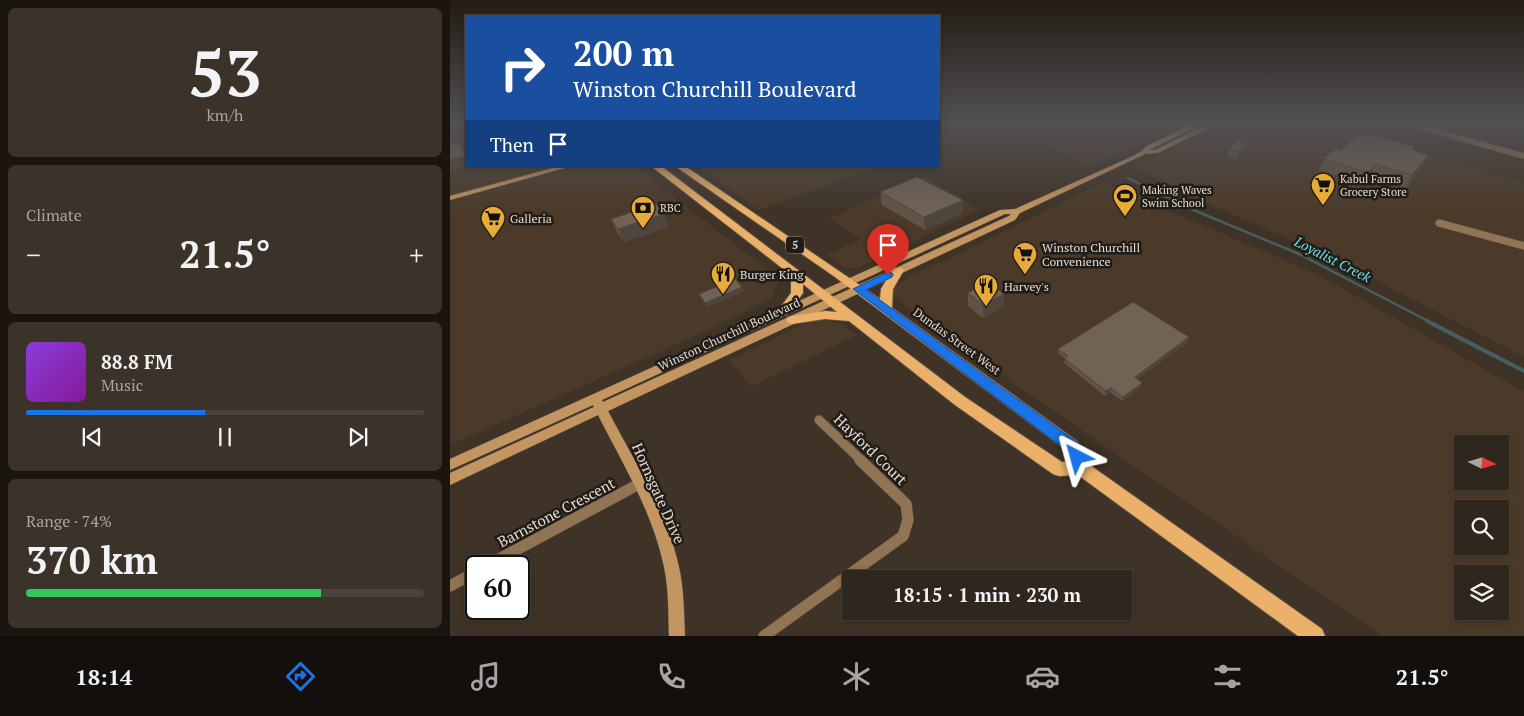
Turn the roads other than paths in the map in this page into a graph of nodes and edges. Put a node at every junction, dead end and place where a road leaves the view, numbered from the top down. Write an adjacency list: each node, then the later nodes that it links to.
1 (1143, 153): 6 (main road, Winston Churchill Boulevard)
2 (655, 167): 10 (main road, 5)
3 (680, 167): 11 (main road, Dundas Street West / 5)
4 (556, 168): 5 (main road)
5 (450, 198)
6 (1017, 211): 9 (main road, Winston Churchill Boulevard); 11 (main road, Winston Churchill Boulevard)
7 (1439, 223): 8 (street)
8 (1524, 246)
9 (898, 270): 11 (main road, Winston Churchill Boulevard); 13 (main road)
10 (797, 274): 12 (main road, 5); 14 (main road)
11 (854, 286): 12 (main road, Winston Churchill Boulevard); 13 (main road, Dundas Street West)
12 (827, 298): 14 (main road, Winston Churchill Boulevard); 15 (main road)
13 (886, 309): 19 (main road, Dundas Street West)
14 (787, 316): 15 (main road); 16 (main road, Winston Churchill Boulevard)
15 (853, 317): 19 (main road)
16 (598, 404): 18 (main road, Winston Churchill Boulevard); 20 (main road, Winston Churchill Boulevard); 21 (main road, Hornsgate Drive)
17 (819, 420): 26 (street, Hayford Court)
18 (450, 465)
19 (1081, 468): 27 (main road)
20 (450, 479)
21 (639, 484): 22 (street, Barnstone Crescent); 25 (main road, Hornsgate Drive)
22 (507, 555)
23 (465, 578): 24 (street)
24 (450, 586)
25 (676, 636)
26 (764, 636)
27 (1315, 636)

